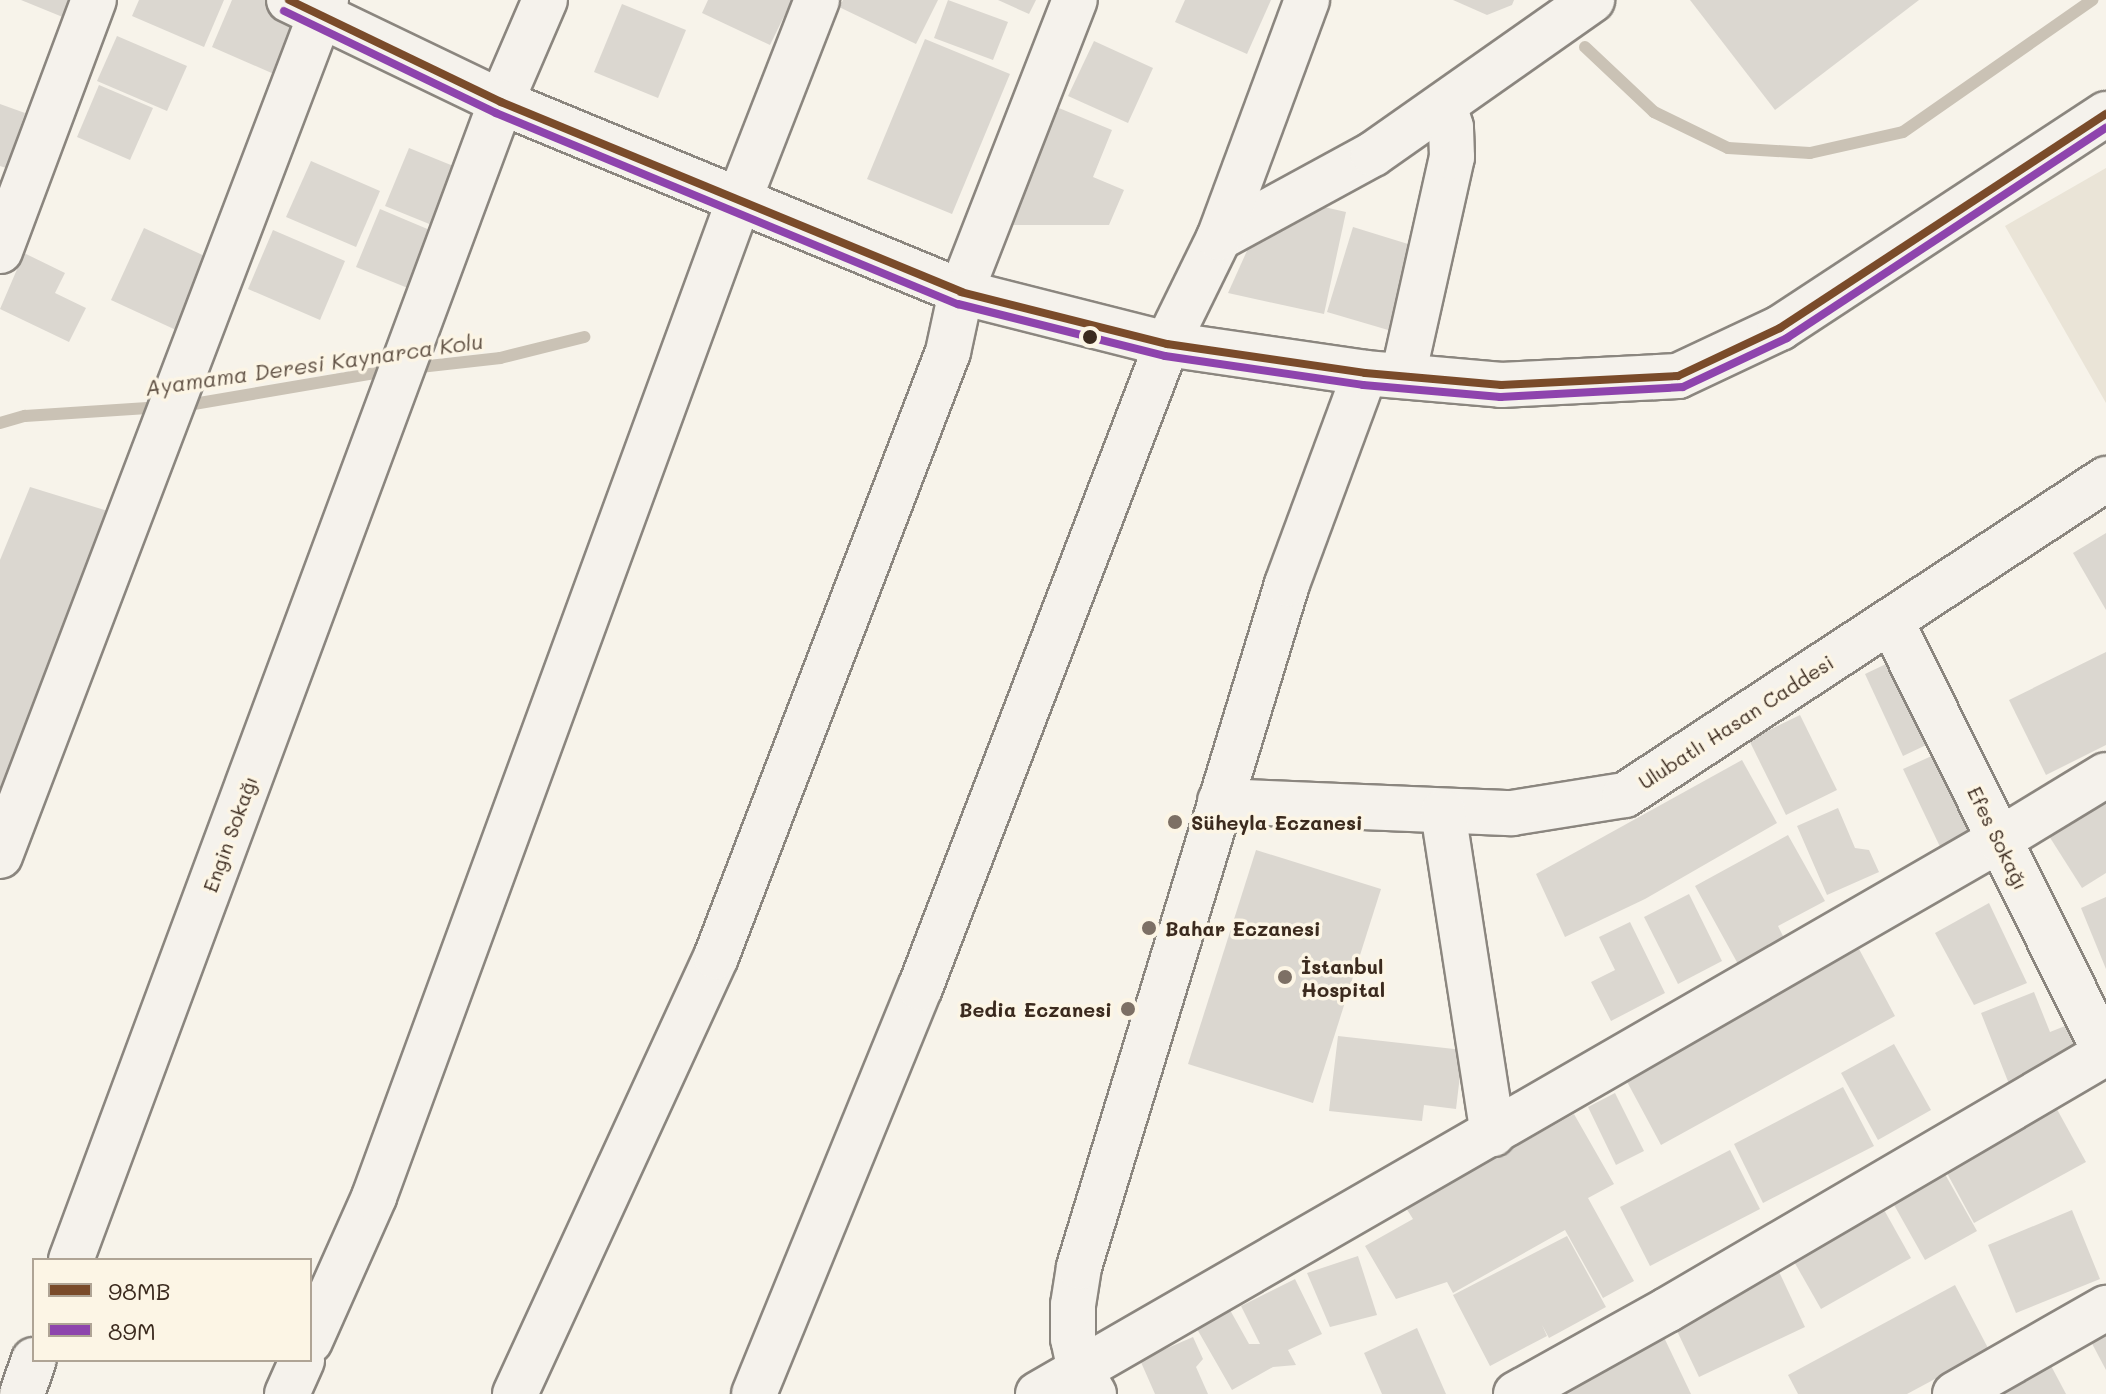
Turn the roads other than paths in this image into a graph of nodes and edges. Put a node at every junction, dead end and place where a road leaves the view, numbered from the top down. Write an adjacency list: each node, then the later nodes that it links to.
1 (94, 0): 13 (street)
2 (545, 0): 8 (street, Engin Sokağı)
3 (817, 0): 11 (street)
4 (1075, 0): 14 (street)
5 (1307, 0): 12 (street)
6 (1592, 0): 9 (street)
7 (312, 5): 8 (street); 23 (street)
8 (501, 102): 11 (street); 26 (street, Engin Sokağı)
9 (1444, 106): 12 (street); 16 (street)
10 (2106, 114): 16 (street)
11 (739, 200): 14 (street); 28 (street)
12 (1219, 238): 15 (street)
13 (0, 251)
14 (961, 292): 15 (street); 34 (street)
15 (1167, 344): 16 (street); 35 (street)
16 (1384, 374): 20 (street)
17 (2106, 479): 18 (street, Ulubatlı Hasan Caddesi)
18 (1891, 621): 21 (street, Ulubatlı Hasan Caddesi); 22 (street, Efes Sokağı)
19 (2106, 775): 22 (street)
20 (1220, 801): 21 (street, Ulubatlı Hasan Caddesi); 31 (street)
21 (1443, 812): 25 (street)
22 (1999, 840): 24 (street, Efes Sokağı); 25 (street)
23 (0, 856)
24 (2106, 1053): 37 (street)
25 (1493, 1134): 31 (street)
26 (72, 1258)
27 (2106, 1308): 38 (street)
28 (312, 1336)
29 (33, 1362): 32 (street)
30 (301, 1362): 33 (street)
31 (1087, 1382): 36 (street)
32 (22, 1394)
33 (287, 1394)
34 (515, 1394)
35 (754, 1394)
36 (1038, 1394)
37 (1516, 1394)
38 (1955, 1394)

